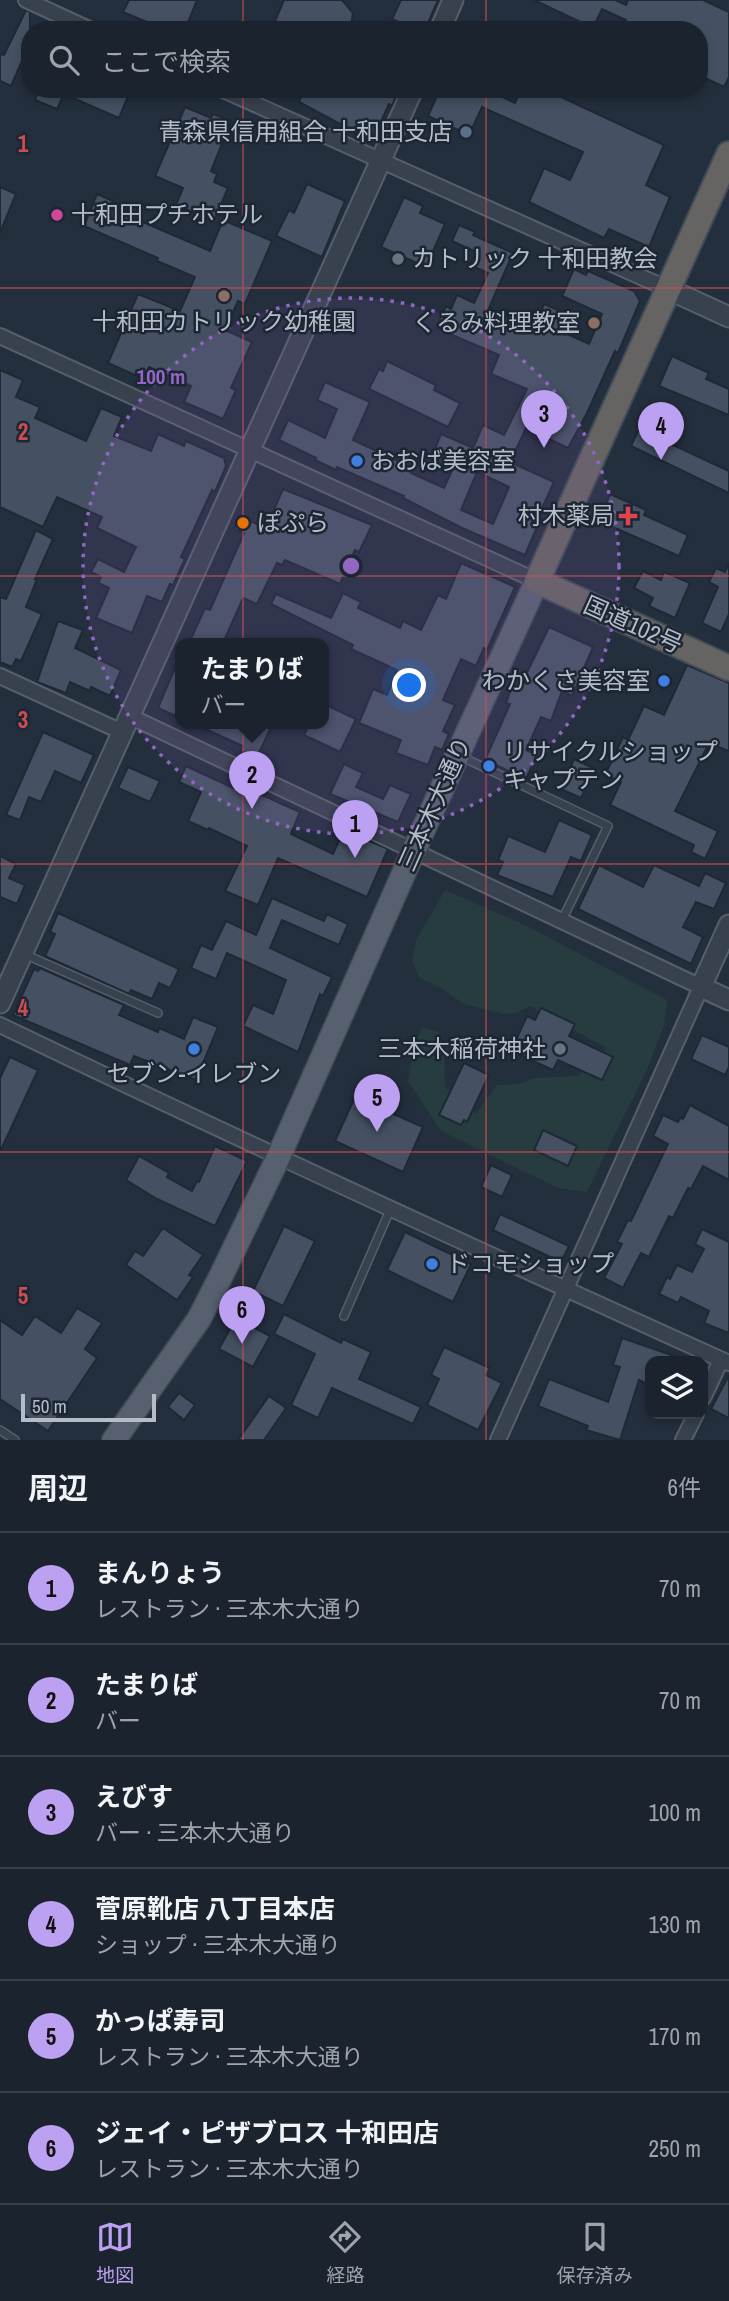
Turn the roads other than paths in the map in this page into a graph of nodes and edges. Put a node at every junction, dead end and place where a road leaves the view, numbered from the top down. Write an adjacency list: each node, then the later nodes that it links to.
1 (26, 0): 3 (street)
2 (453, 0): 4 (street)
3 (72, 21)
4 (444, 21)
5 (241, 98): 8 (street)
6 (409, 98): 8 (street)
7 (729, 154): 9 (highway, 三本木大通り)
8 (381, 162): 9 (street); 12 (street)
9 (668, 289): 10 (street); 13 (highway, 三本木大通り)
10 (729, 317)
11 (0, 336): 12 (street)
12 (249, 450): 13 (street); 16 (street)
13 (537, 581): 14 (highway, 国道102号); 17 (main road, 三本木大通り)
14 (729, 668)
15 (0, 676): 16 (street)
16 (125, 724): 18 (street); 21 (street)
17 (457, 755): 18 (main road, 三本木大通り); 19 (lane)
18 (414, 850): 19 (street); 27 (main road, 三本木大通り)
19 (562, 920): 22 (street)
20 (729, 925): 22 (street)
21 (22, 953): 24 (street); 25 (lane)
22 (701, 987): 23 (street); 29 (street)
23 (729, 1000)
24 (0, 1003)
25 (158, 1013)
26 (0, 1025): 27 (street)
27 (278, 1158): 28 (street); 36 (main road, 三本木大通り)
28 (390, 1210): 29 (street); 30 (lane)
29 (565, 1291): 31 (street); 37 (street)
30 (344, 1315)
31 (725, 1361): 32 (street)
32 (708, 1390)
33 (694, 1419): 38 (street)
34 (0, 1430): 35 (lane)
35 (15, 1440)
36 (114, 1440)
37 (498, 1440)
38 (683, 1440)

